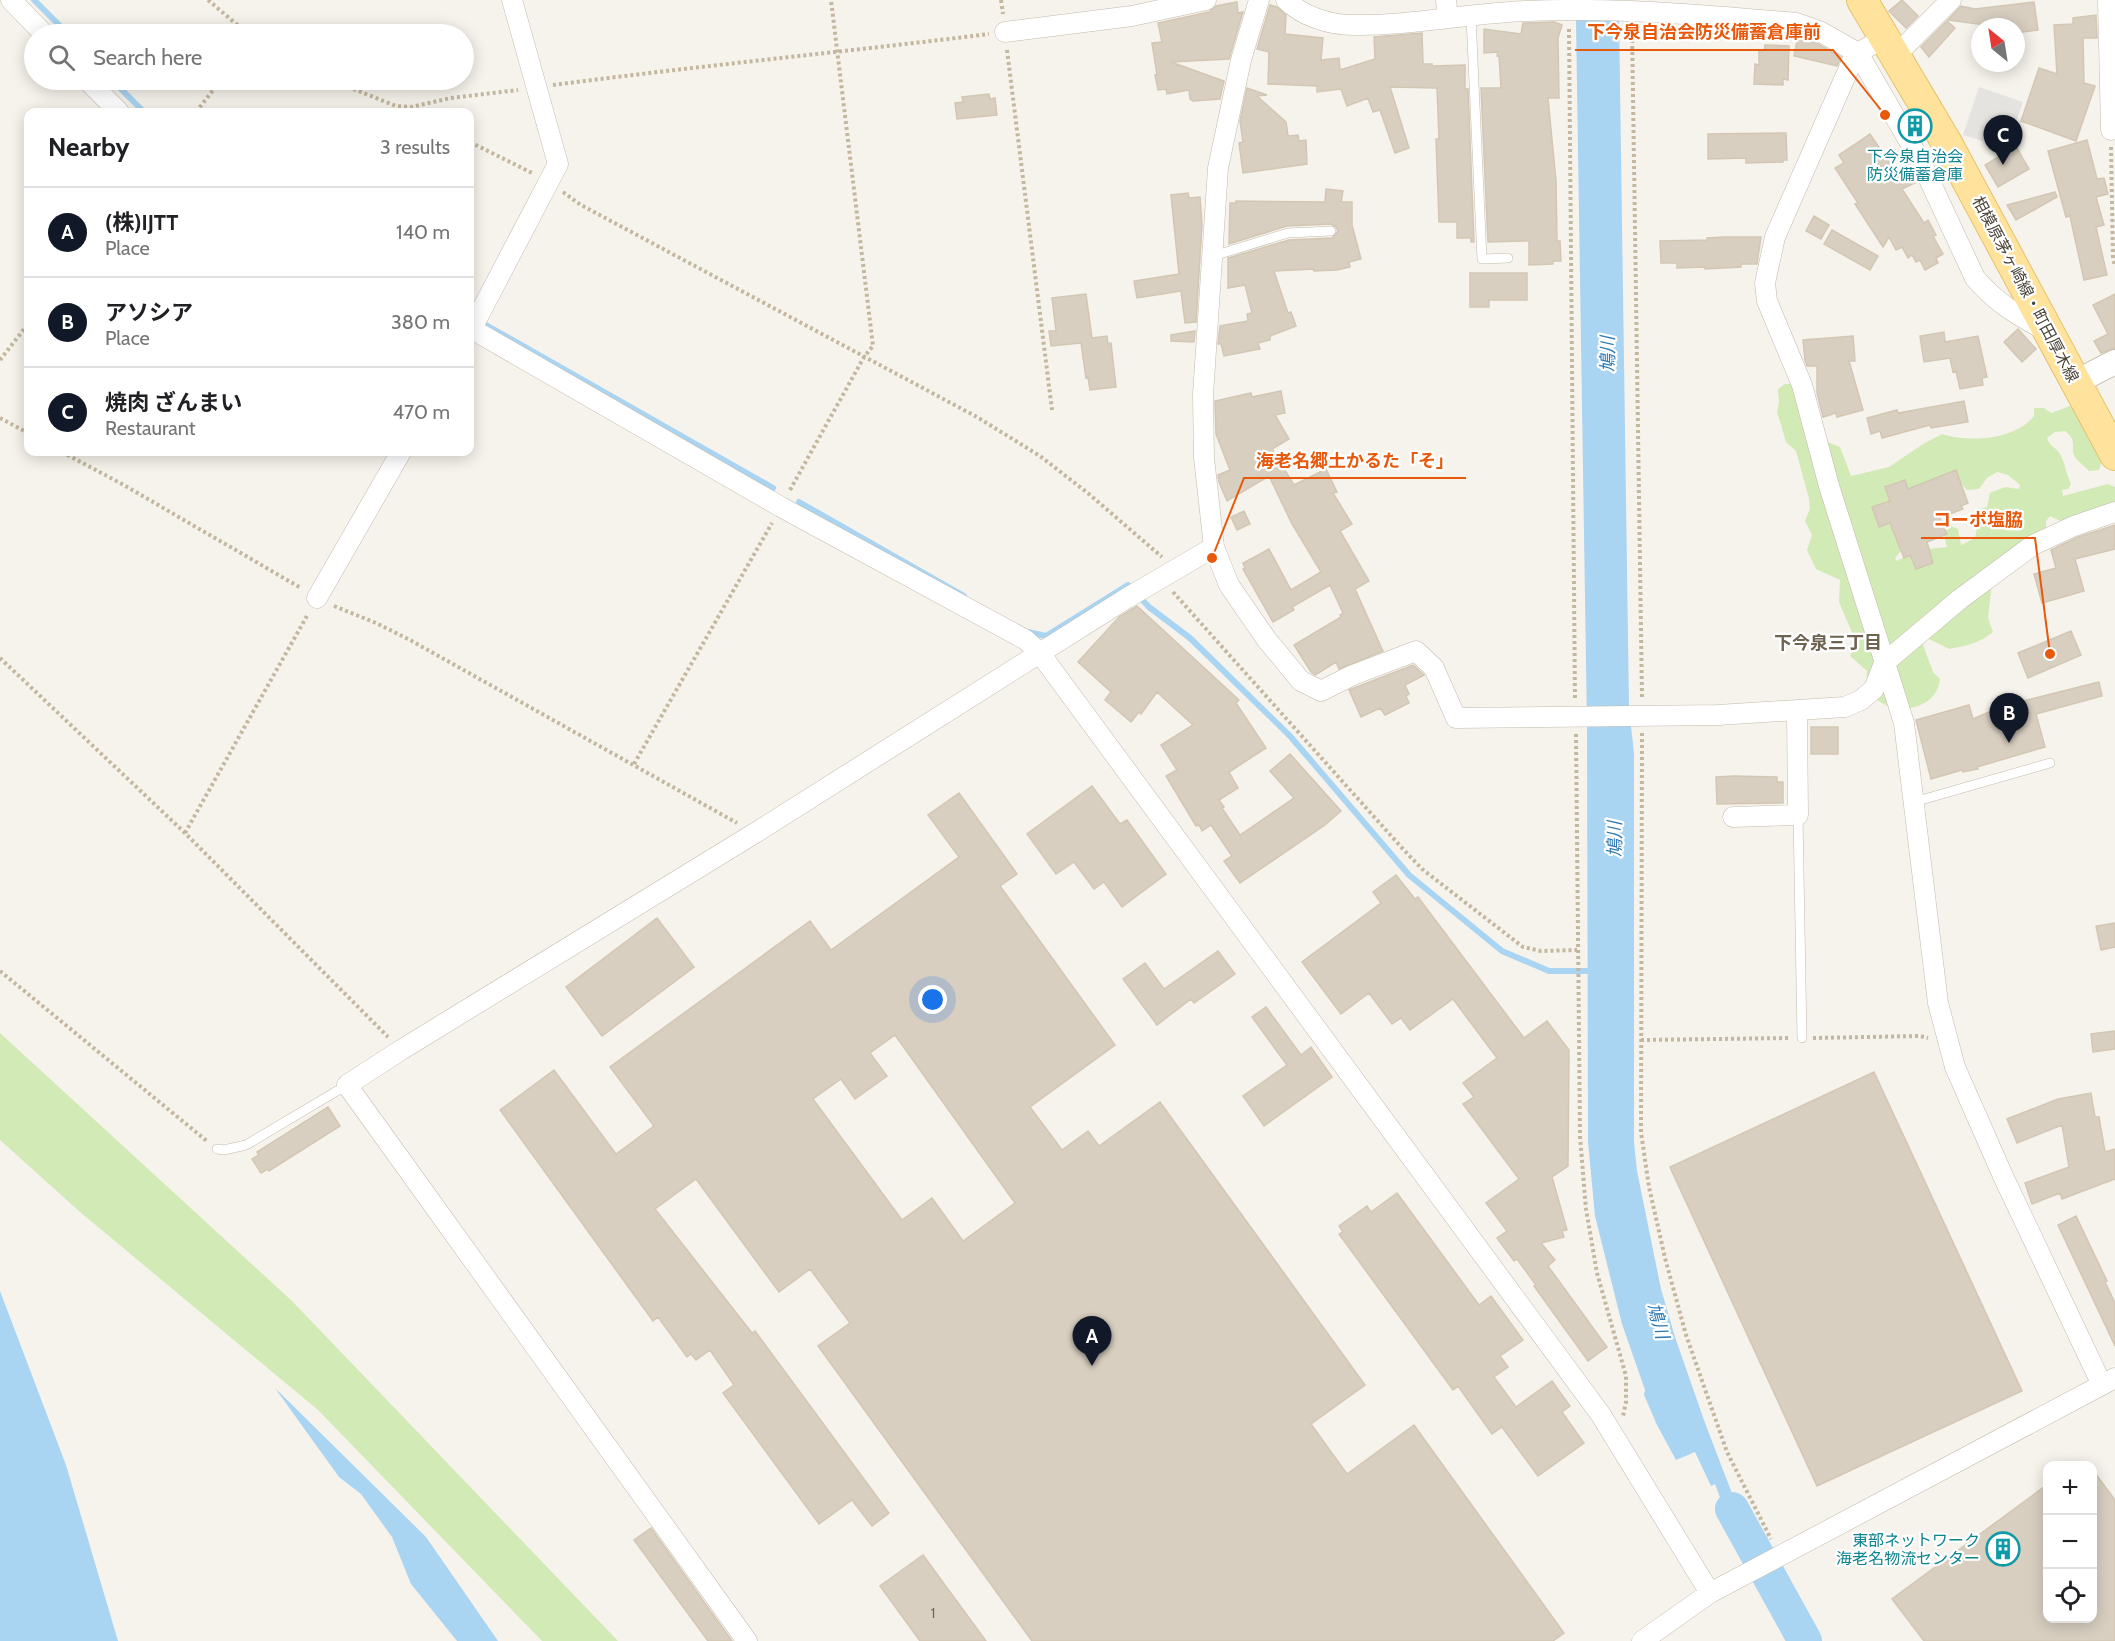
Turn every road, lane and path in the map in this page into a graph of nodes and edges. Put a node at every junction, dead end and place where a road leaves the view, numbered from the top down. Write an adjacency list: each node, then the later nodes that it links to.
1 (11, 0): 17 (street)
2 (208, 0): 18 (path)
3 (512, 0): 23 (street)
4 (831, 0): 21 (path)
5 (1001, 0): 19 (path)
6 (1206, 0): 19 (street)
7 (1259, 0): 34 (street)
8 (1286, 0): 13 (street)
9 (1862, 0): 20 (main road, 相模原茅ヶ崎線・町田厚木線)
10 (1951, 0): 20 (street)
11 (1540, 5): 14 (street); 16 (street)
12 (2110, 8): 30 (street)
13 (1447, 9): 16 (street)
14 (1571, 10): 15 (street); 60 (path)
15 (1630, 10): 22 (street); 61 (path)
16 (1471, 17): 35 (lane)
17 (34, 24)
18 (236, 24)
19 (1005, 33): 21 (path); 45 (path)
20 (1891, 46): 22 (street); 40 (main road, 相模原茅ヶ崎線・町田厚木線)
21 (838, 53): 23 (path); 41 (path)
22 (1858, 53): 40 (street); 58 (street)
23 (537, 87): 27 (path); 32 (street)
24 (97, 90): 28 (street)
25 (213, 90): 29 (path)
26 (355, 90): 27 (path)
27 (411, 107)
28 (115, 108)
29 (199, 108)
30 (2111, 130): 36 (path)
31 (474, 144): 32 (path)
32 (550, 182): 37 (street); 41 (path)
33 (1331, 231): 34 (lane)
34 (1210, 257): 53 (street)
35 (1508, 258)
36 (2115, 266)
37 (474, 323)
38 (24, 329): 42 (path)
39 (474, 332): 51 (street)
40 (2049, 332): 44 (main road, 相模原茅ヶ崎線・町田厚木線)
41 (864, 357): 51 (path); 54 (path)
42 (0, 360)
43 (2115, 362): 44 (street)
44 (2076, 382): 48 (main road, 相模原茅ヶ崎線・町田厚木線)
45 (1052, 410)
46 (0, 418): 47 (path)
47 (24, 431)
48 (2115, 455)
49 (70, 456): 55 (path)
50 (399, 456): 55 (street)
51 (781, 507): 56 (street); 63 (path)
52 (2115, 512): 58 (street)
53 (1214, 547): 54 (street); 60 (street)
54 (1162, 577): 56 (street); 69 (path)
55 (317, 598): 63 (path); 67 (path)
56 (1040, 652): 68 (street); 76 (street)
57 (0, 658): 67 (path)
58 (1884, 663): 59 (street); 64 (street)
59 (1797, 710): 61 (street); 65 (street)
60 (1579, 716): 61 (street); 69 (path)
61 (1639, 716): 77 (path)
62 (2050, 762): 64 (lane)
63 (634, 764): 68 (path)
64 (1914, 802): 75 (street)
65 (1798, 815): 66 (street); 71 (lane)
66 (1734, 817)
67 (185, 833): 72 (path)
68 (755, 833): 72 (street)
69 (1577, 950): 76 (path)
70 (0, 971): 74 (path)
71 (1802, 1038)
72 (401, 1050): 73 (street)
73 (347, 1085): 74 (lane); 79 (street)
74 (217, 1149)
75 (2109, 1382): 77 (street)
76 (1613, 1436): 78 (street)
77 (1778, 1557): 78 (street)
78 (1710, 1593): 80 (street)
79 (747, 1641)
80 (1642, 1641)

